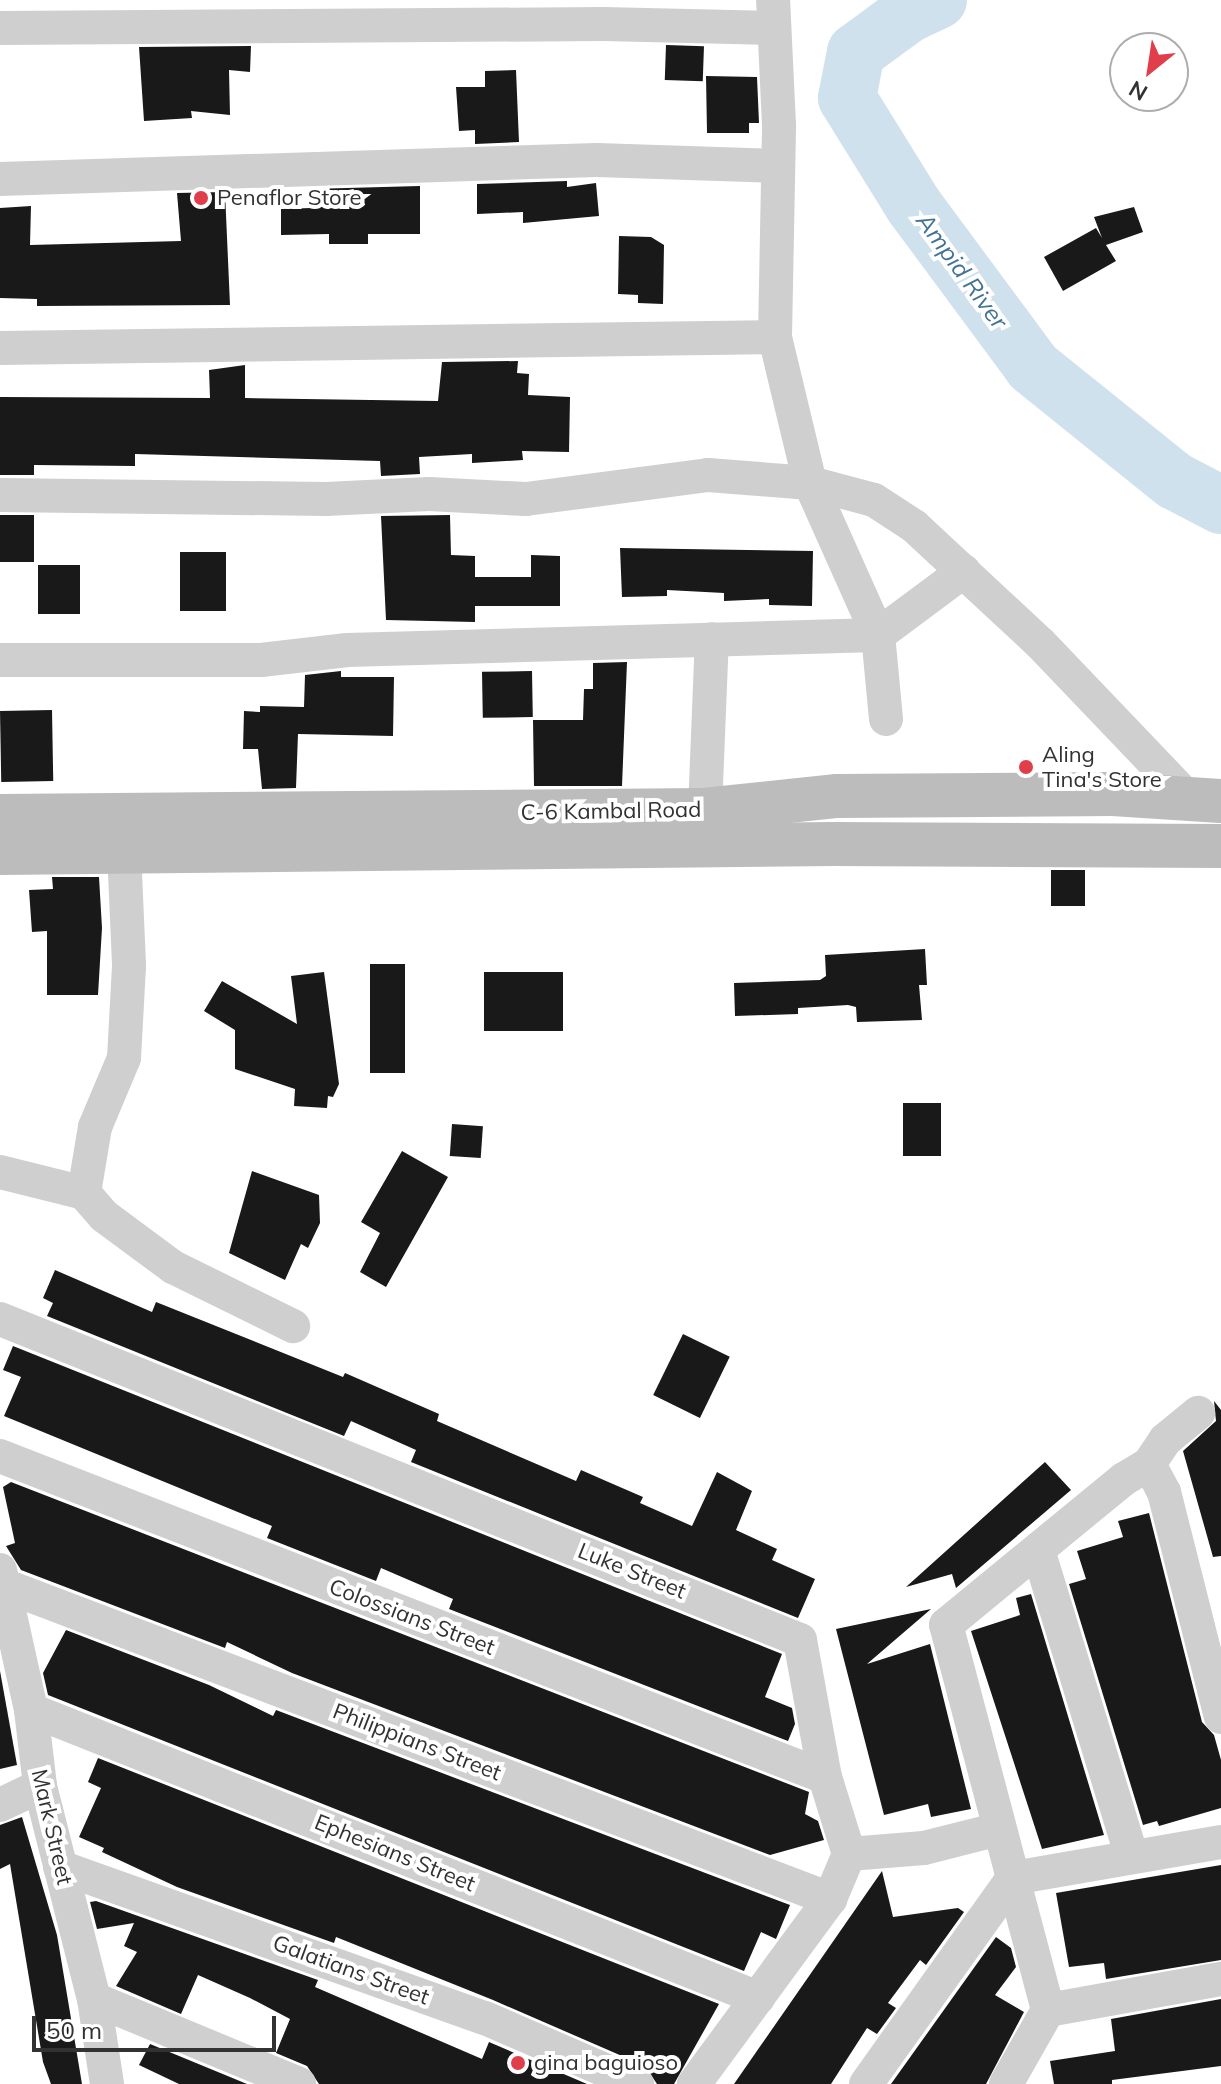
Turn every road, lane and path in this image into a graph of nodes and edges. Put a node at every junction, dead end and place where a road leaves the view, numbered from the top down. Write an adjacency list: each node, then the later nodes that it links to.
1 (773, 14): 2 (street); 3 (street)
2 (0, 28)
3 (777, 166): 4 (street); 5 (street)
4 (0, 179)
5 (775, 337): 6 (street); 7 (street)
6 (0, 348)
7 (810, 483): 8 (street); 9 (street); 10 (street)
8 (0, 495)
9 (964, 571): 10 (street); 14 (street)
10 (878, 635): 11 (street); 13 (street)
11 (712, 639): 12 (street); 16 (street)
12 (0, 660)
13 (886, 719)
14 (1206, 800): 16 (main road, C-6 Kambal Road)
15 (0, 816): 17 (main road, C-6 Kambal Road)
16 (704, 830): 17 (main road, C-6 Kambal Road); 18 (main road, C-6 Kambal Road)
17 (123, 834): 19 (main road, C-6 Kambal Road); 21 (street)
18 (1221, 846)
19 (0, 853)
20 (0, 1172): 21 (street)
21 (84, 1193): 23 (street)
22 (0, 1319): 31 (street, Luke Street)
23 (293, 1326)
24 (1198, 1413): 26 (street)
25 (0, 1456): 31 (street, Colossians Street)
26 (1149, 1464): 27 (street); 30 (street)
27 (1038, 1550): 34 (street); 37 (street)
28 (2, 1577): 29 (street, Mark Street); 40 (street, Philippians Street)
29 (31, 1710): 32 (street, Mark Street); 42 (street, Ephesians Street)
30 (1221, 1717)
31 (825, 1777): 36 (street, Luke Street)
32 (40, 1786): 33 (street); 38 (street, Mark Street)
33 (0, 1805)
34 (999, 1829): 36 (street); 39 (street)
35 (1221, 1842): 37 (street)
36 (849, 1854): 40 (street)
37 (1131, 1855): 39 (street)
38 (60, 1867): 43 (street, Mark Street); 47 (street, Galatians Street)
39 (1013, 1878): 44 (street); 49 (street)
40 (830, 1899): 42 (street)
41 (1221, 1979): 44 (street)
42 (758, 1998): 48 (street)
43 (94, 1999): 45 (street, Mark Street); 46 (street)
44 (1048, 2010): 50 (street)
45 (107, 2084)
46 (299, 2084)
47 (637, 2084)
48 (694, 2084)
49 (866, 2084)
50 (1006, 2084)

